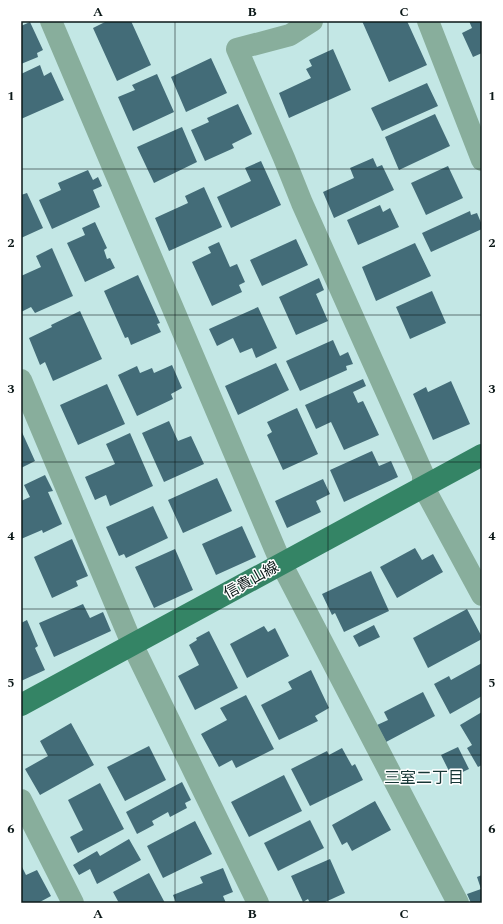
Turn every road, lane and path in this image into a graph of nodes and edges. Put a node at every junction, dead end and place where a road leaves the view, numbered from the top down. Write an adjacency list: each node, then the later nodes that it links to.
1 (51, 21): 8 (street)
2 (312, 21): 7 (street)
3 (428, 21): 4 (street)
4 (482, 160)
5 (21, 380): 10 (street)
6 (482, 455): 7 (main road, 信貴山線)
7 (423, 486): 8 (main road, 信貴山線); 9 (street)
8 (281, 563): 10 (main road, 信貴山線); 15 (street)
9 (482, 595)
10 (133, 646): 11 (main road, 信貴山線); 14 (street)
11 (21, 705)
12 (21, 800): 13 (street)
13 (73, 903)
14 (258, 903)
15 (458, 903)

